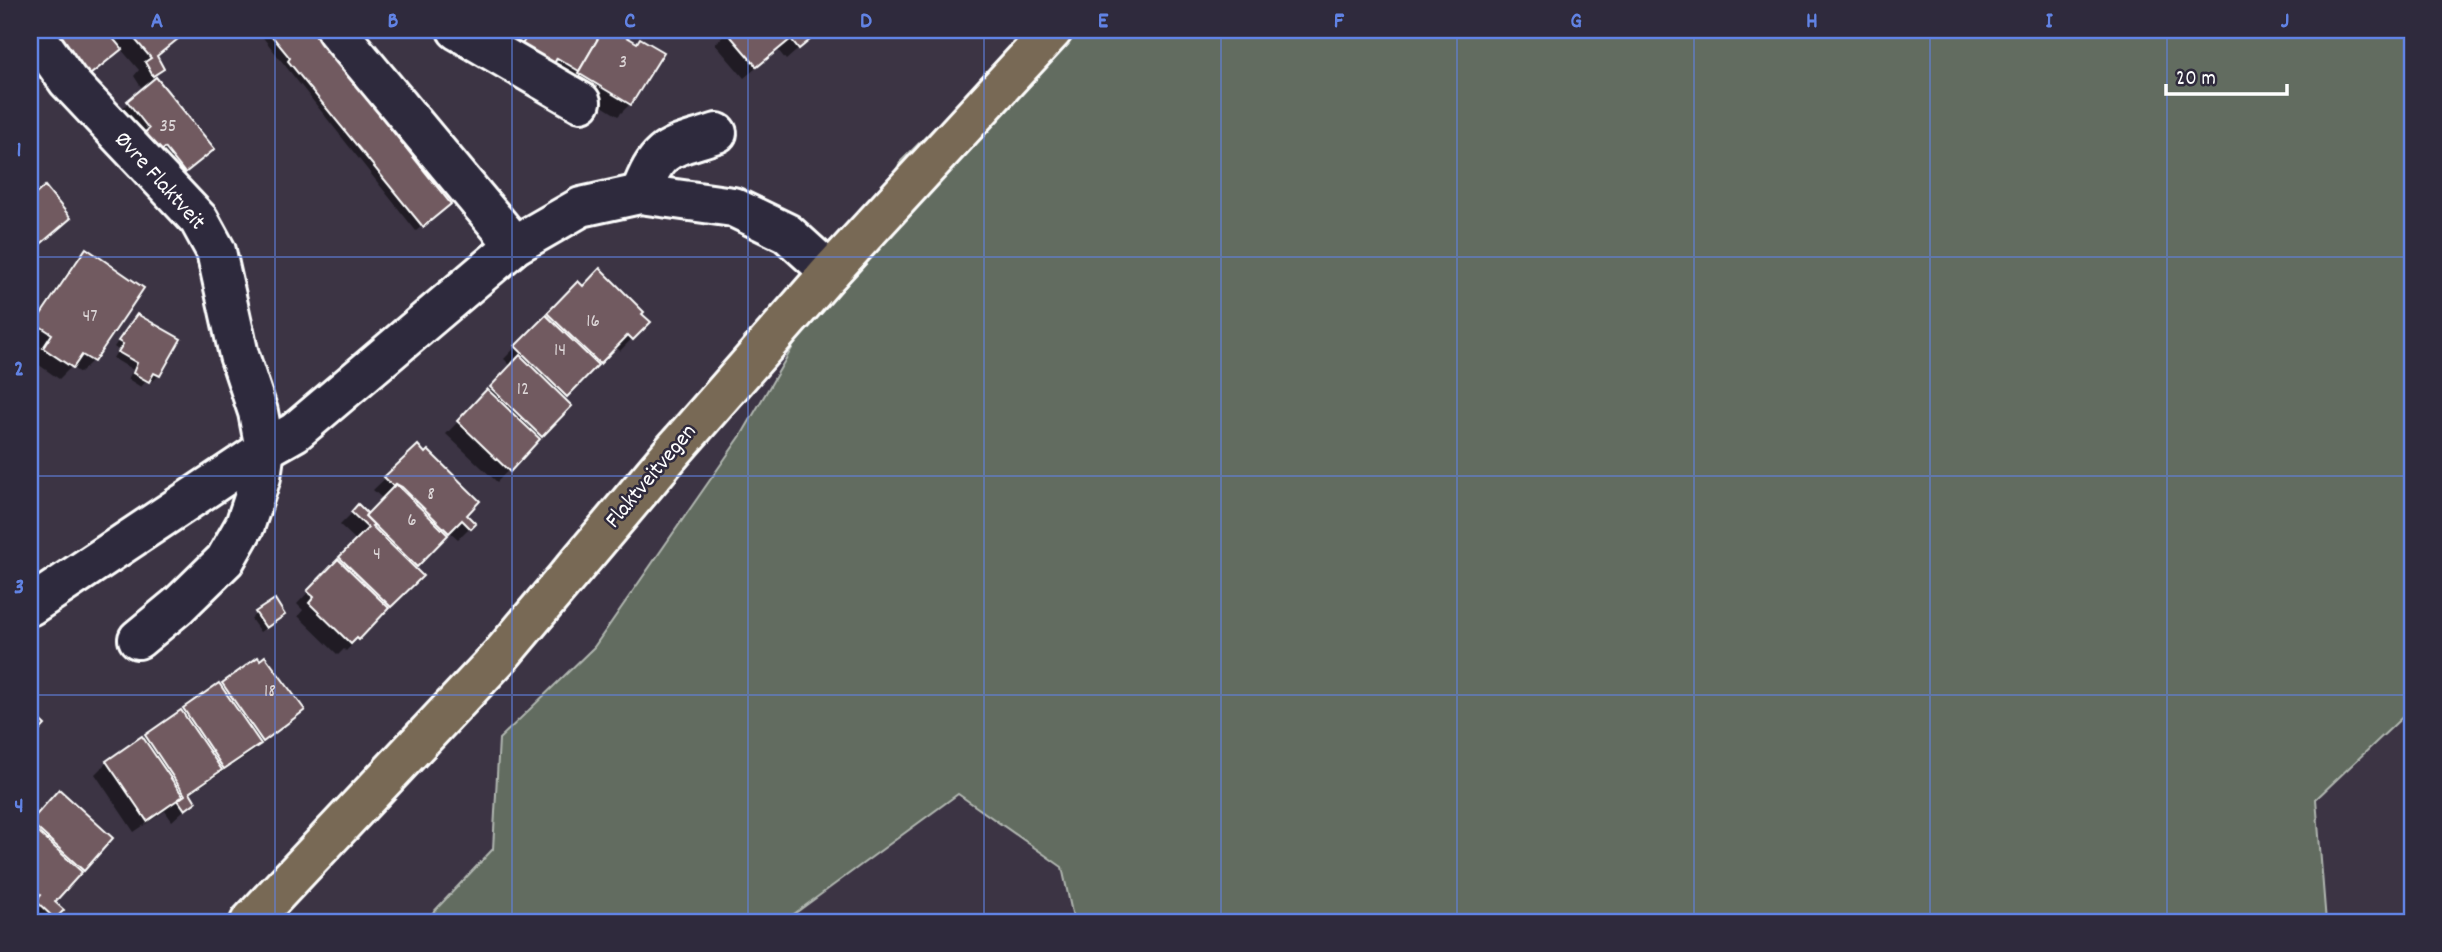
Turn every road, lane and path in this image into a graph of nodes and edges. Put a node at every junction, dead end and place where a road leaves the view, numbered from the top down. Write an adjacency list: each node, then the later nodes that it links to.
1 (336, 30): 8 (street)
2 (457, 30): 5 (street)
3 (1053, 30): 9 (main road, Flaktveitvegen)
4 (37, 47): 10 (street, Øvre Flaktveit)
5 (581, 102)
6 (717, 132): 7 (street)
7 (640, 194): 8 (street); 9 (street)
8 (515, 245): 10 (street)
9 (830, 272): 13 (main road, Flaktveitvegen)
10 (265, 449): 11 (street); 12 (street)
11 (30, 606)
12 (138, 639)
13 (250, 922)

